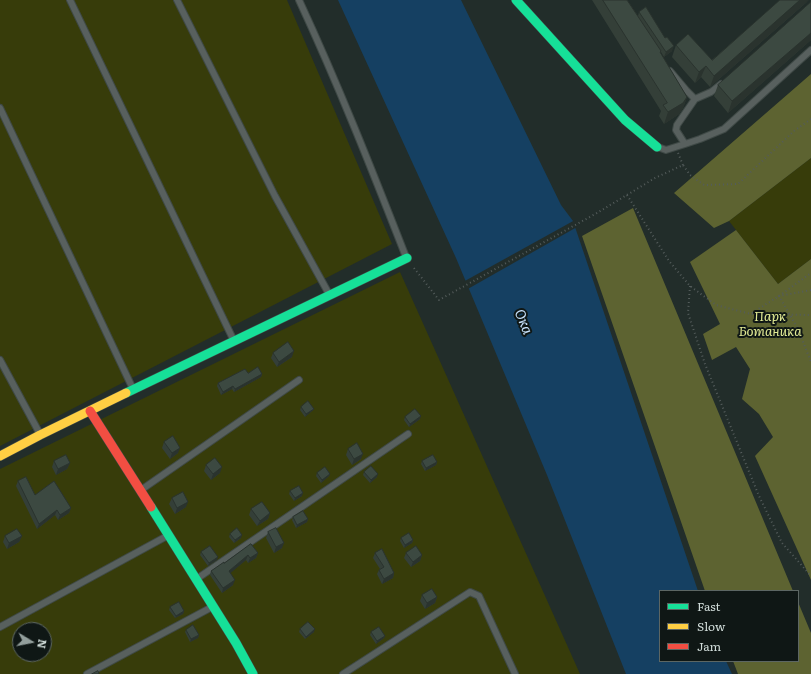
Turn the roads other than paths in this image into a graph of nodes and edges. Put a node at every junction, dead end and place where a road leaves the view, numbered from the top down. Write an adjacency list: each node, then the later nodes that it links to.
1 (70, 0): 14 (lane)
2 (177, 0): 13 (lane)
3 (299, 0): 12 (lane)
4 (516, 0): 11 (street)
5 (811, 50): 10 (lane)
6 (667, 67): 8 (lane)
7 (723, 82): 8 (lane)
8 (695, 99): 10 (lane)
9 (0, 108): 17 (lane)
10 (685, 144): 11 (lane)
11 (657, 147)
12 (407, 258): 13 (street)
13 (330, 295): 14 (street)
14 (234, 341): 17 (street)
15 (0, 360): 20 (lane)
16 (298, 380): 22 (lane)
17 (134, 390): 18 (street)
18 (90, 411): 20 (street); 22 (street)
19 (408, 434): 24 (lane)
20 (40, 435): 21 (street)
21 (0, 456)
22 (140, 491): 23 (street)
23 (168, 535): 24 (street); 26 (lane)
24 (196, 580): 25 (street)
25 (213, 606): 27 (lane); 28 (street)
26 (0, 627)
27 (87, 674)
28 (254, 674)
29 (343, 674): 30 (lane)
30 (516, 674)

